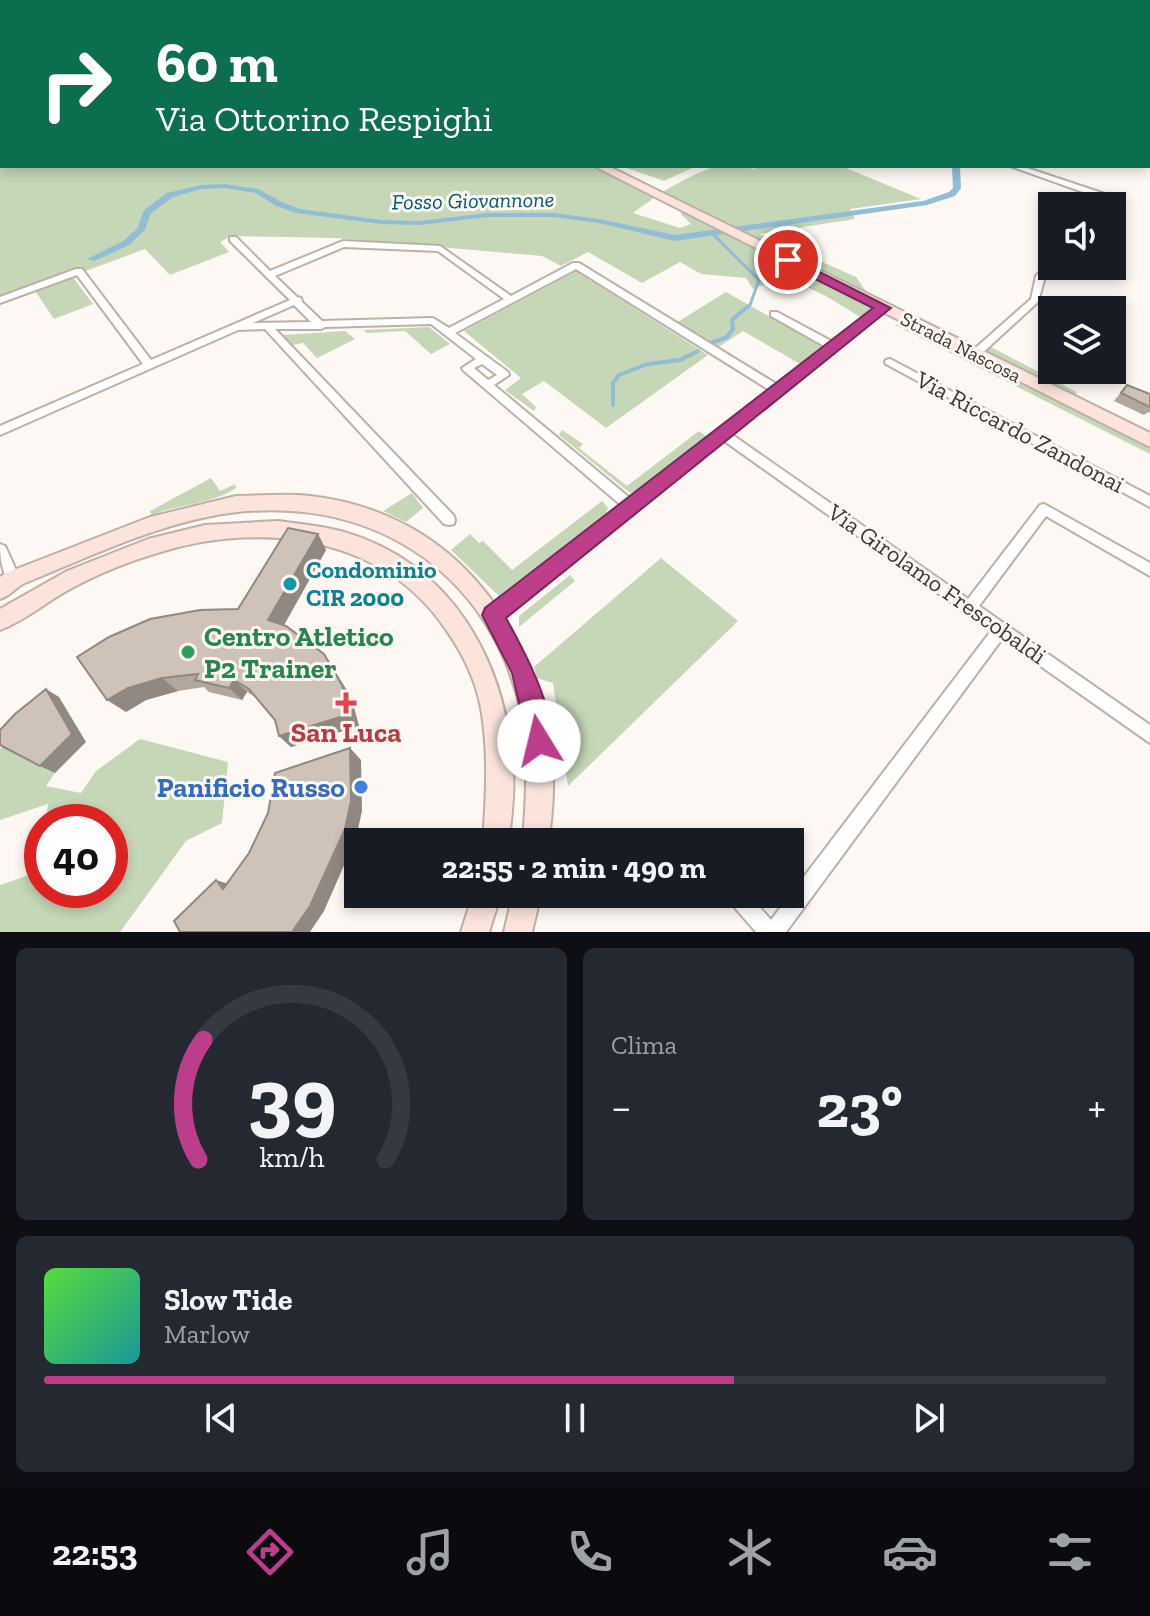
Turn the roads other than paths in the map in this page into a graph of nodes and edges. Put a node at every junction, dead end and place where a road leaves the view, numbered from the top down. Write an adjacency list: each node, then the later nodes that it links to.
1 (603, 168): 10 (street, Strada Nascosa)
2 (1020, 168): 3 (street)
3 (1090, 192)
4 (233, 239): 5 (street)
5 (271, 274): 8 (street); 9 (street)
6 (1040, 280): 17 (street)
7 (0, 300): 20 (street)
8 (298, 300): 12 (street); 13 (street)
9 (511, 300): 15 (street); 22 (street)
10 (883, 308): 16 (street); 17 (street, Strada Nascosa)
11 (774, 314): 16 (street)
12 (321, 326): 14 (street); 15 (street)
13 (237, 327): 14 (street); 20 (street)
14 (269, 328): 29 (street)
15 (450, 332): 18 (street)
16 (833, 347): 22 (street)
17 (975, 354): 25 (street, Strada Nascosa)
18 (483, 359): 21 (street); 21 (street)
19 (890, 362): 26 (street, Via Riccardo Zandonai)
20 (150, 366): 23 (street)
21 (487, 385): 28 (street)
22 (778, 390): 24 (street)
23 (0, 431)
24 (722, 434): 28 (street); 35 (street, Via Girolamo Frescobaldi)
25 (1150, 441)
26 (1150, 502)
27 (320, 504): 30 (street); 33 (street); 37 (street)
28 (631, 506): 37 (street)
29 (449, 520)
30 (306, 531): 34 (street); 40 (street)
31 (0, 550): 33 (street)
32 (1150, 570): 35 (street)
33 (13, 581): 34 (street)
34 (41, 596): 36 (street)
35 (970, 607): 38 (street, Via Girolamo Frescobaldi)
36 (4, 615)
37 (493, 615): 41 (street)
38 (1001, 629): 39 (street, Via Girolamo Frescobaldi); 47 (street)
39 (1150, 735)
40 (497, 828)
41 (537, 828)
42 (483, 908): 45 (street)
43 (524, 908): 46 (street)
44 (749, 908): 47 (street)
45 (475, 932)
46 (518, 932)
47 (772, 932)

